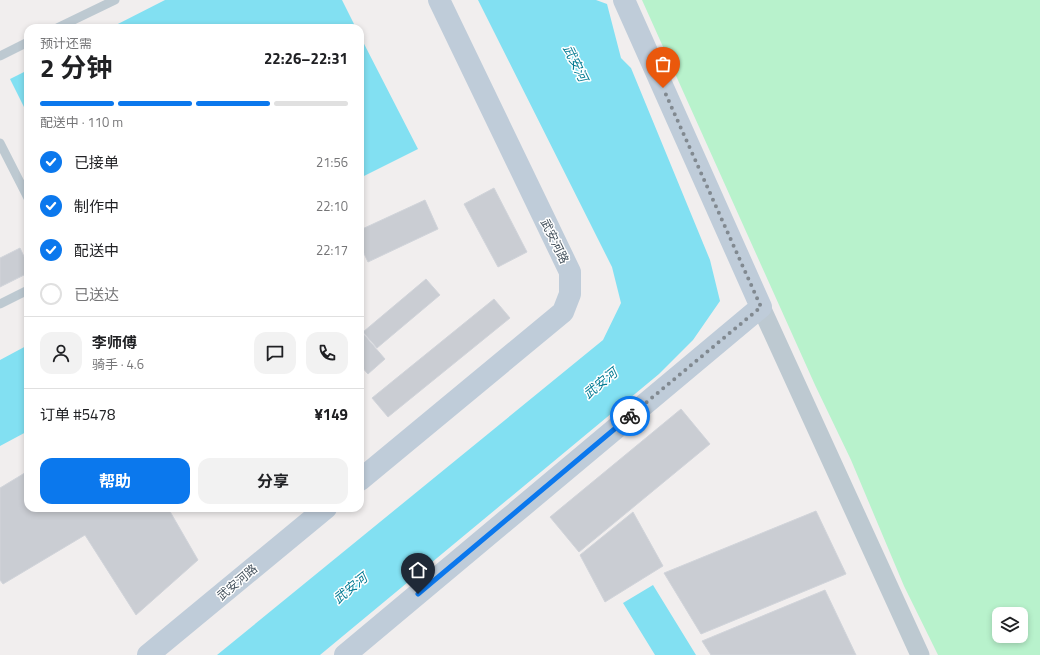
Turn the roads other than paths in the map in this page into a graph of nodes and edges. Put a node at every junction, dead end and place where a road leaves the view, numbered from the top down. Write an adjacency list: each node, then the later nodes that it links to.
1 (115, 0): 4 (lane)
2 (439, 0): 12 (main road, 武安河路)
3 (624, 0): 11 (main road)
4 (65, 24)
5 (24, 44): 6 (lane)
6 (0, 56)
7 (0, 143): 8 (lane)
8 (24, 190)
9 (24, 292): 10 (lane)
10 (0, 304)
11 (761, 307): 15 (main road); 16 (street)
12 (364, 477)
13 (321, 512): 14 (main road, 武安河路)
14 (148, 655)
15 (345, 655)
16 (920, 655)

